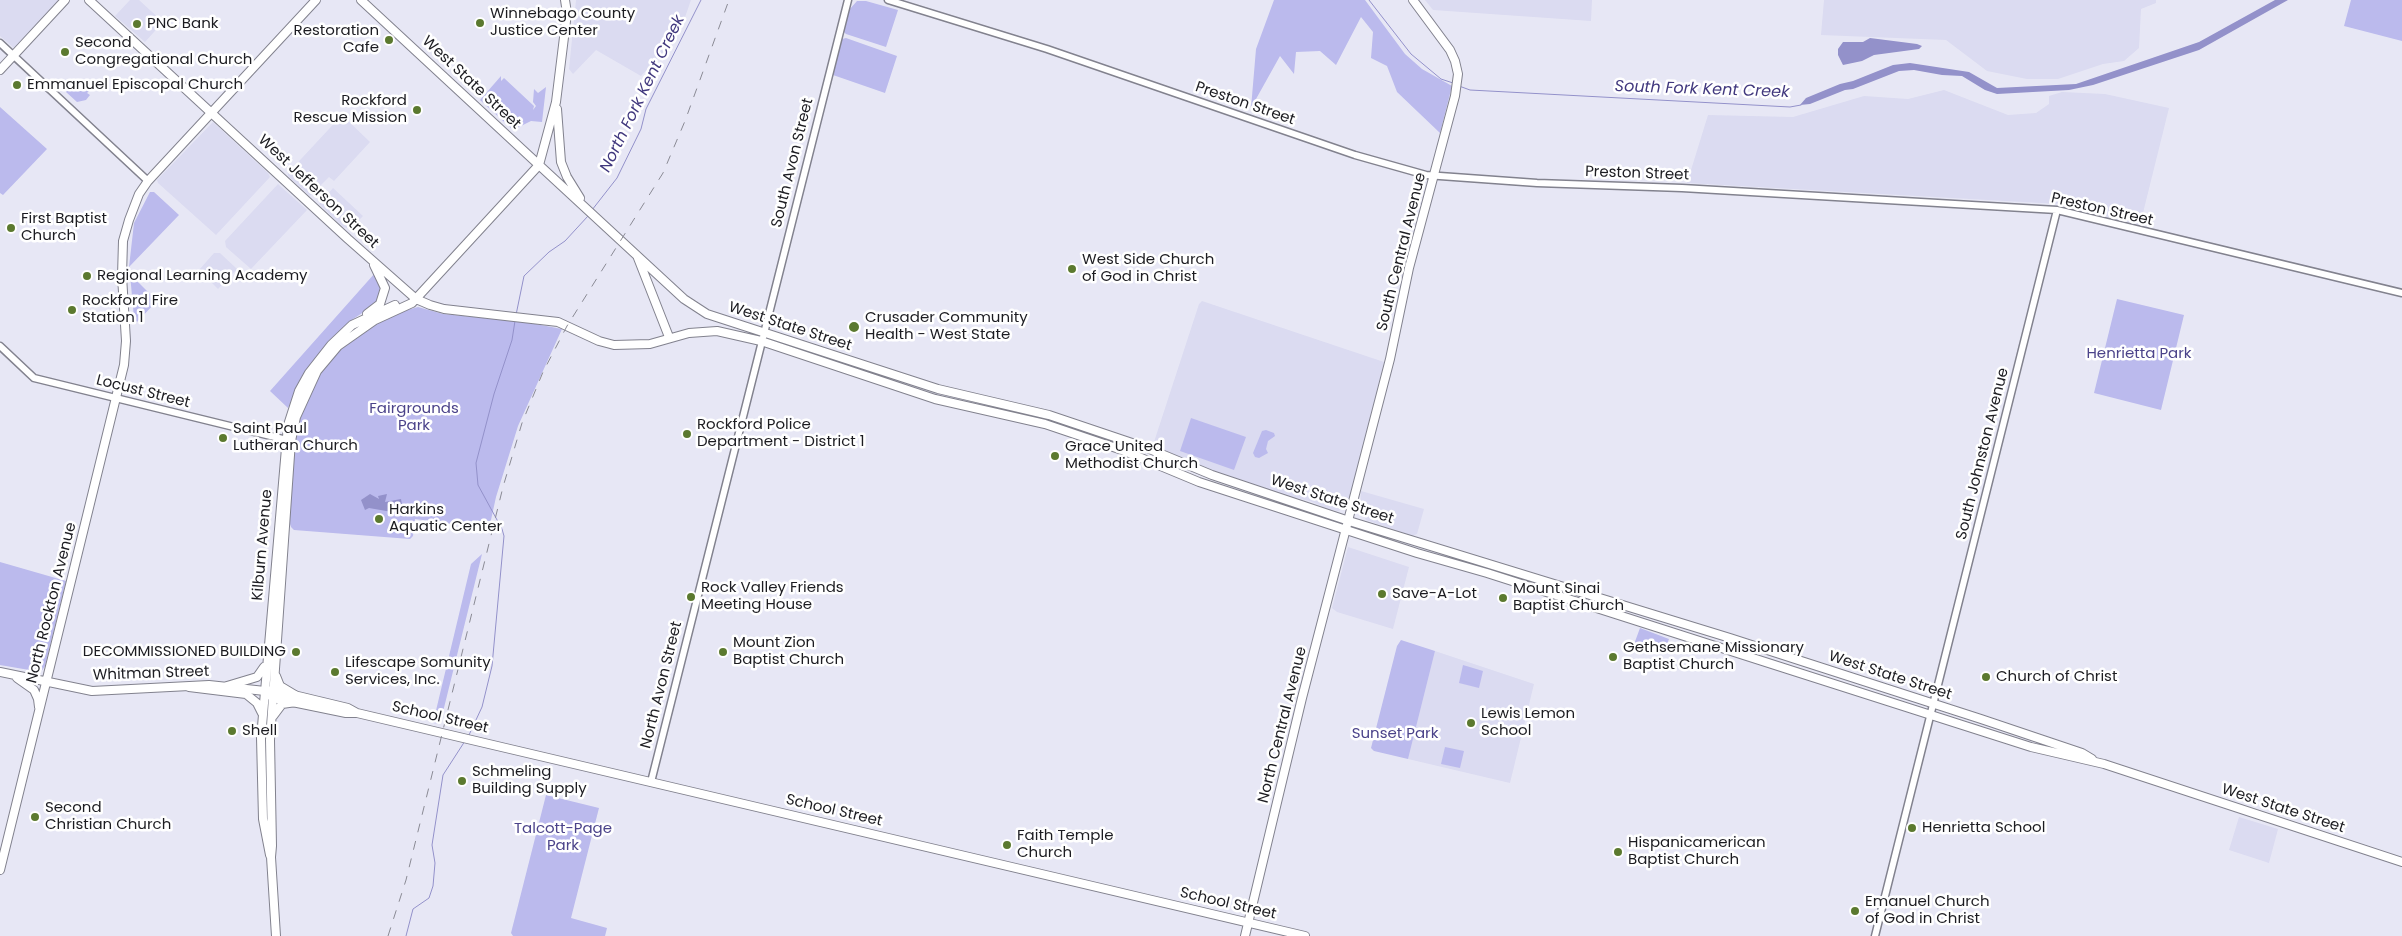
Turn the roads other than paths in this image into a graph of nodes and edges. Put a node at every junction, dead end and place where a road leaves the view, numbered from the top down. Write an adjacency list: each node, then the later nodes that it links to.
1 (65, 0): 10 (main road)
2 (89, 0): 13 (main road, West Jefferson Street)
3 (316, 0): 13 (main road, North Rockton Avenue)
4 (361, 0): 14 (main road, West State Street)
5 (566, 0): 12 (main road, Kilburn Avenue)
6 (848, 0): 25 (street, South Avon Street)
7 (888, 0): 15 (street, Preston Street)
8 (1413, 0): 15 (main road, South Central Avenue)
9 (0, 43): 10 (street)
10 (14, 56): 11 (main road); 16 (street)
11 (0, 70)
12 (556, 102): 14 (main road, Kilburn Avenue); 17 (main road)
13 (210, 112): 16 (main road, North Rockton Avenue); 20 (main road, West Jefferson Street)
14 (539, 165): 17 (main road, West State Street); 22 (main road, Kilburn Avenue)
15 (1435, 175): 18 (street, Preston Street); 31 (main road, South Central Avenue)
16 (148, 180): 29 (main road, North Rockton Avenue)
17 (588, 208): 19 (main road, West State Street)
18 (2057, 210): 21 (street, Preston Street); 43 (street, South Johnston Avenue)
19 (636, 254): 25 (main road, West State Street); 26 (main road)
20 (370, 259): 22 (main road, West Jefferson Street); 23 (main road)
21 (2402, 293)
22 (416, 299): 23 (main road, Kilburn Avenue); 24 (main road, West Jefferson Street); 30 (main road, Kilburn Avenue)
23 (352, 325): 30 (main road, Kilburn Avenue)
24 (567, 326): 26 (main road, West State Street)
25 (763, 332): 27 (street, North Avon Street); 31 (main road, West State Street)
26 (669, 337): 27 (main road, West State Street)
27 (761, 341): 32 (main road, West State Street); 49 (street, North Avon Street)
28 (0, 346): 29 (street, Locust Street)
29 (116, 398): 30 (street, Locust Street); 37 (main road, North Rockton Avenue)
30 (288, 441): 33 (main road, Kilburn Avenue); 34 (main road, Kilburn Avenue)
31 (1349, 521): 32 (main road, North Central Avenue); 43 (main road, West State Street)
32 (1346, 530): 44 (main road, West State Street); 53 (main road, North Central Avenue)
33 (267, 660): 38 (main road); 40 (main road, Kilburn Avenue)
34 (275, 671): 41 (main road, Kilburn Avenue); 42 (main road)
35 (0, 672): 36 (main road, Whitman Street)
36 (11, 674): 37 (main road, Whitman Street); 45 (main road)
37 (47, 682): 39 (main road, Whitman Street); 45 (main road, North Rockton Avenue)
38 (227, 686): 39 (main road, Whitman Street); 40 (main road, Whitman Street)
39 (189, 687): 46 (main road)
40 (264, 692): 41 (main road, School Street); 46 (main road, Kilburn Avenue)
41 (273, 694): 42 (main road, School Street); 47 (main road, Kilburn Avenue)
42 (295, 699): 47 (main road); 49 (main road, School Street)
43 (1932, 704): 44 (street, South Johnston Avenue); 48 (main road, West State Street)
44 (1930, 713): 48 (main road, West State Street); 57 (street, South Johnston Avenue)
45 (39, 716): 52 (main road, North Rockton Avenue)
46 (262, 717): 50 (main road, Kilburn Avenue)
47 (271, 720): 50 (main road, Kilburn Avenue)
48 (2098, 762): 51 (main road, West State Street)
49 (651, 782): 53 (main road, School Street)
50 (270, 857): 54 (main road, Kilburn Avenue)
51 (2402, 862)
52 (0, 870)
53 (1249, 923): 55 (main road, North Central Avenue); 56 (main road, School Street)
54 (276, 936)
55 (1245, 936)
56 (1305, 936)
57 (1875, 936)

